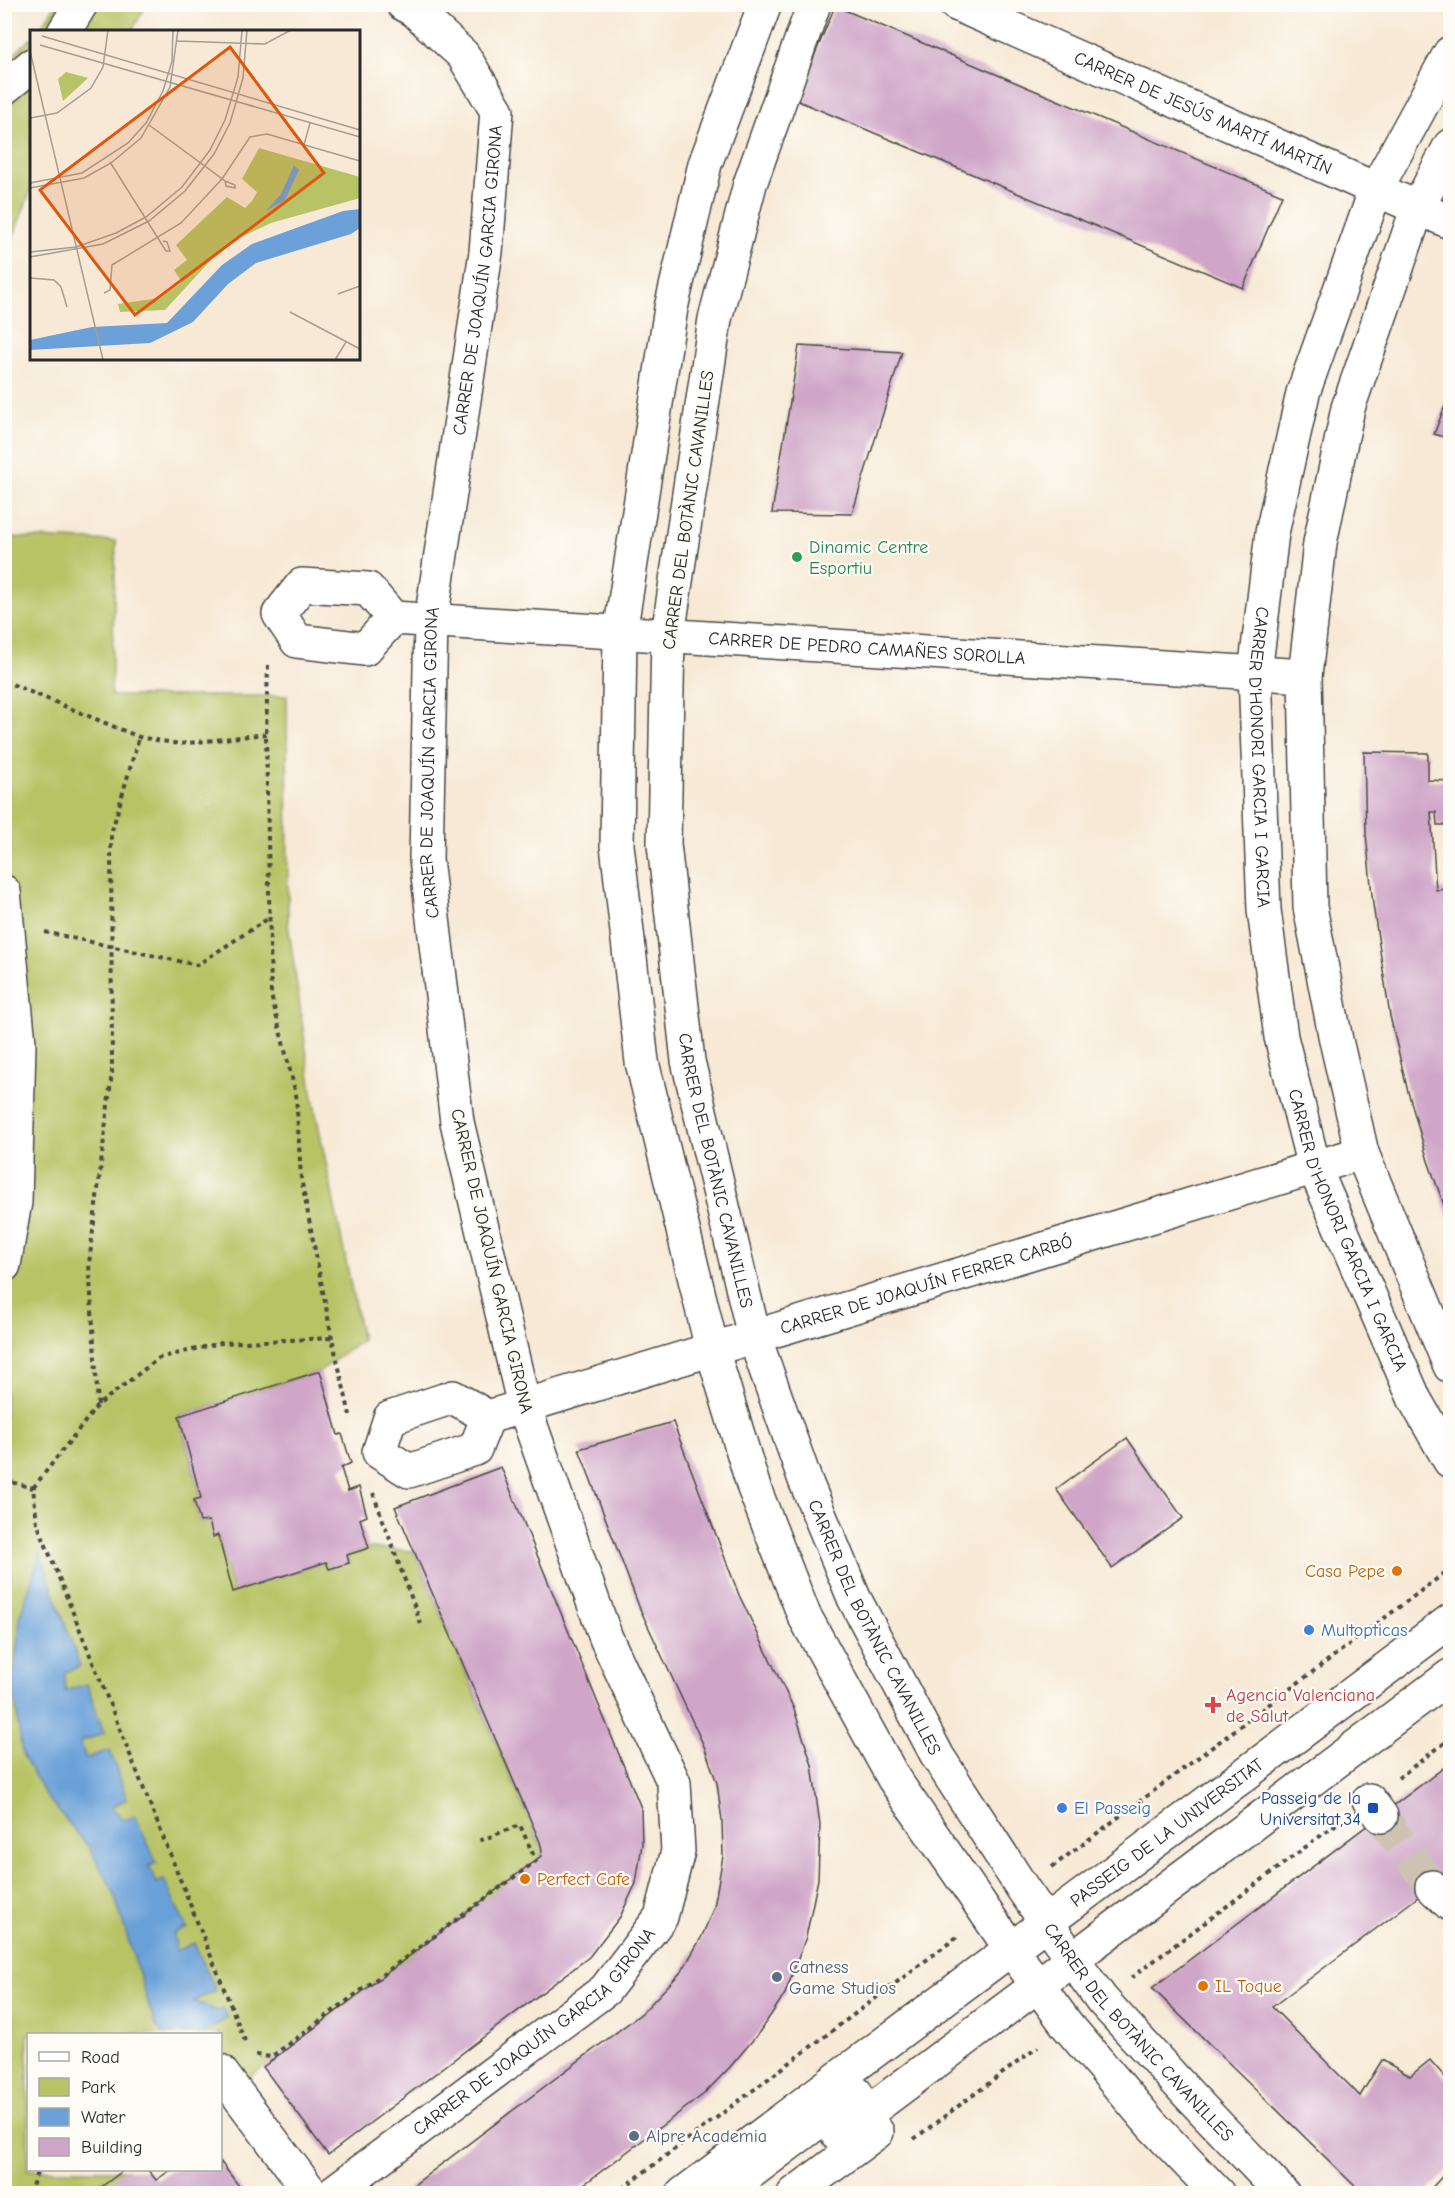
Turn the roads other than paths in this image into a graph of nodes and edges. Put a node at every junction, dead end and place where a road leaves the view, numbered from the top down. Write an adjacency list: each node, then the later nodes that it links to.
1 (81, 4): 6 (street)
2 (403, 4): 15 (street, CARRER DE JOAQUÍN GARCIA GIRONA)
3 (765, 4): 16 (street)
4 (814, 4): 17 (street, CARRER DEL BOTÀNIC CAVANILLES)
5 (956, 4): 11 (street, CARRER DE JESÚS MARTÍ MARTÍN)
6 (65, 30)
7 (1450, 53): 11 (street, CARRER D'HONORI GARCIA I GARCIA)
8 (30, 67): 9 (street)
9 (4, 87)
10 (1450, 146): 12 (street)
11 (1376, 189): 12 (street, CARRER DE JESÚS MARTÍ MARTÍN); 18 (street, CARRER D'HONORI GARCIA I GARCIA)
12 (1418, 207): 13 (street, CARRER DE JESÚS MARTÍ MARTÍN); 19 (street)
13 (1450, 222)
14 (393, 618): 14 (street); 15 (street, CARRER DE PEDRO CAMAÑES SOROLLA)
15 (431, 621): 16 (street, CARRER DE PEDRO CAMAÑES SOROLLA); 27 (street, CARRER DE JOAQUÍN GARCIA GIRONA)
16 (620, 633): 17 (street, CARRER DE PEDRO CAMAÑES SOROLLA); 25 (street)
17 (668, 635): 18 (street, CARRER DE PEDRO CAMAÑES SOROLLA); 24 (street, CARRER DEL BOTÀNIC CAVANILLES)
18 (1255, 673): 19 (street, CARRER DE PEDRO CAMAÑES SOROLLA); 22 (street, CARRER D'HONORI GARCIA I GARCIA)
19 (1305, 676): 21 (street)
20 (4, 892): 23 (street)
21 (1362, 1153): 22 (street, CARRER DE JOAQUÍN FERRER CARBÓ); 26 (street)
22 (1314, 1167): 24 (street, CARRER DE JOAQUÍN FERRER CARBÓ); 29 (street, CARRER D'HONORI GARCIA I GARCIA)
23 (4, 1265)
24 (754, 1336): 25 (street, CARRER DE JOAQUÍN FERRER CARBÓ); 34 (street, CARRER DEL BOTÀNIC CAVANILLES)
25 (712, 1349): 27 (street, CARRER DE JOAQUÍN FERRER CARBÓ); 35 (street)
26 (1450, 1366)
27 (524, 1406): 28 (street, CARRER DE JOAQUÍN FERRER CARBÓ); 38 (street, CARRER DE JOAQUÍN GARCIA GIRONA)
28 (488, 1417): 28 (street)
29 (1450, 1461)
30 (1450, 1621): 34 (street, PASSEIG DE LA UNIVERSITAT)
31 (1450, 1648): 34 (street)
32 (1450, 1677): 34 (street)
33 (1450, 1703): 34 (street, PASSEIG DE LA UNIVERSITAT)
34 (1073, 1960): 35 (street, PASSEIG DE LA UNIVERSITAT); 35 (street); 44 (street, CARRER DEL BOTÀNIC CAVANILLES)
35 (1038, 1986): 39 (street, PASSEIG DE LA UNIVERSITAT); 40 (street); 41 (street); 42 (street, PASSEIG DE LA UNIVERSITAT); 43 (street)
36 (222, 2074): 37 (street)
37 (312, 2193)
38 (331, 2193)
39 (683, 2193)
40 (722, 2193)
41 (759, 2193)
42 (794, 2193)
43 (1218, 2193)
44 (1283, 2193)

